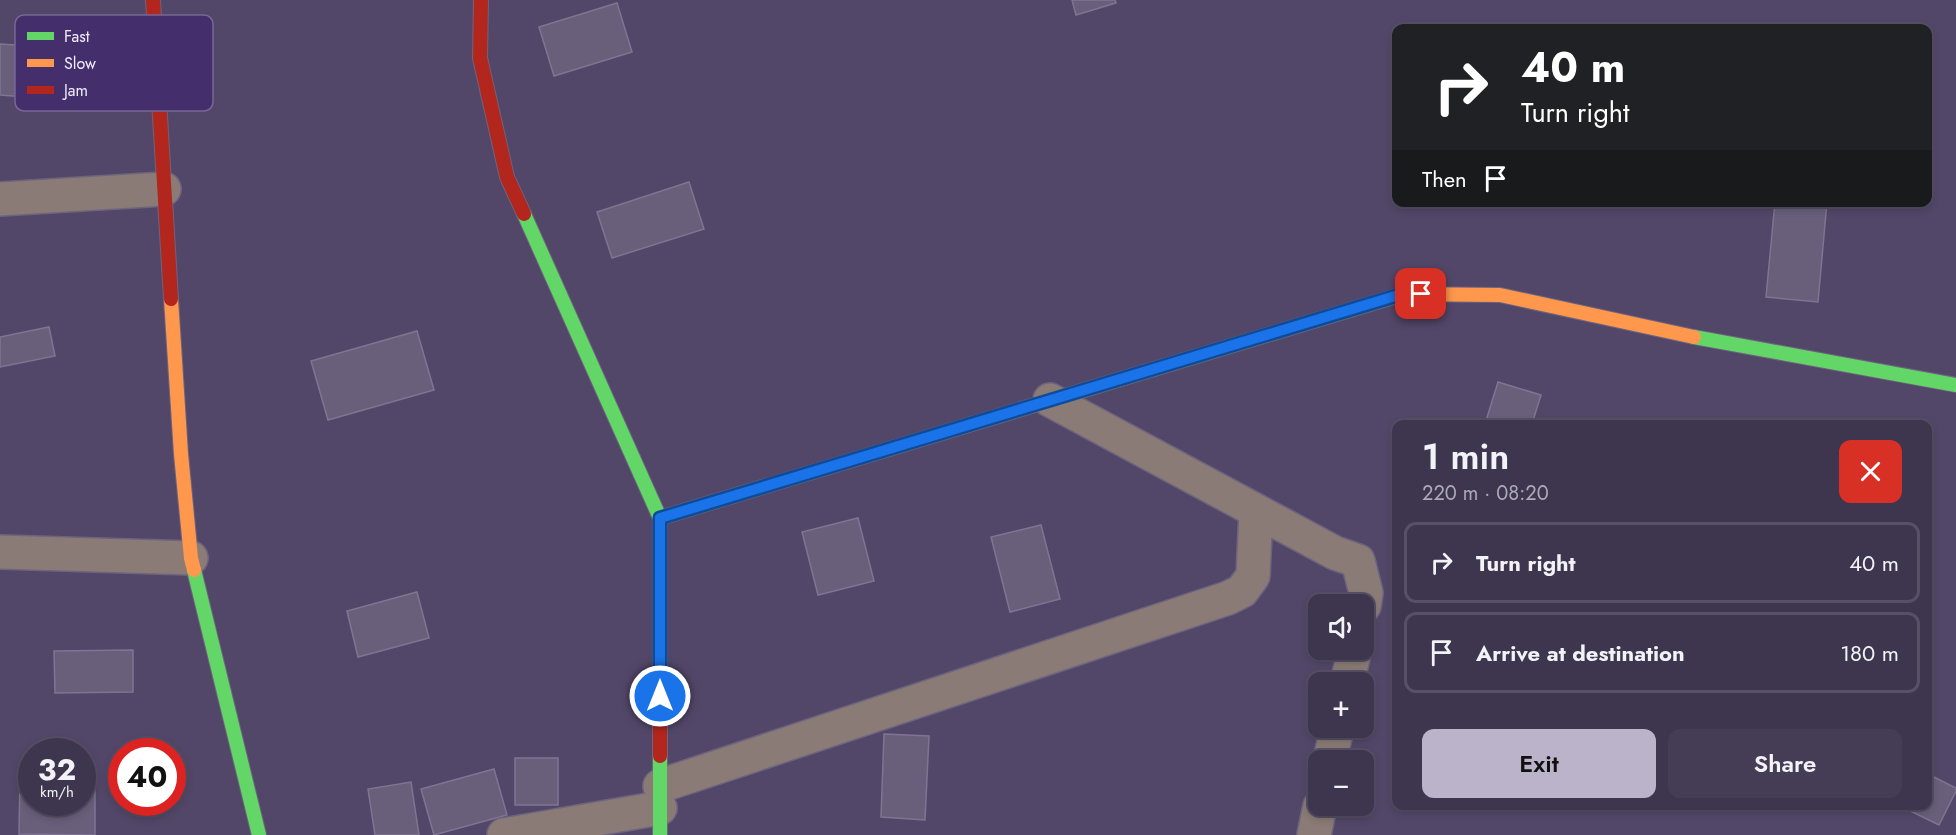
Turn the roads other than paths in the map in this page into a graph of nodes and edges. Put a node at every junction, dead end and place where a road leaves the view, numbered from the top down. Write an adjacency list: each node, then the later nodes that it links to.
1 (153, 0): 3 (street)
2 (481, 0): 10 (street)
3 (154, 15)
4 (159, 111): 5 (street)
5 (164, 189): 6 (street); 12 (street)
6 (0, 199)
7 (1956, 386): 8 (street)
8 (1050, 400): 9 (street); 10 (street)
9 (1256, 511): 13 (street); 14 (street)
10 (660, 518): 14 (street)
11 (0, 552): 12 (street)
12 (191, 558): 16 (street)
13 (1366, 594)
14 (660, 810): 17 (street)
15 (1318, 816): 18 (street)
16 (260, 835)
17 (504, 835)
18 (1314, 835)

